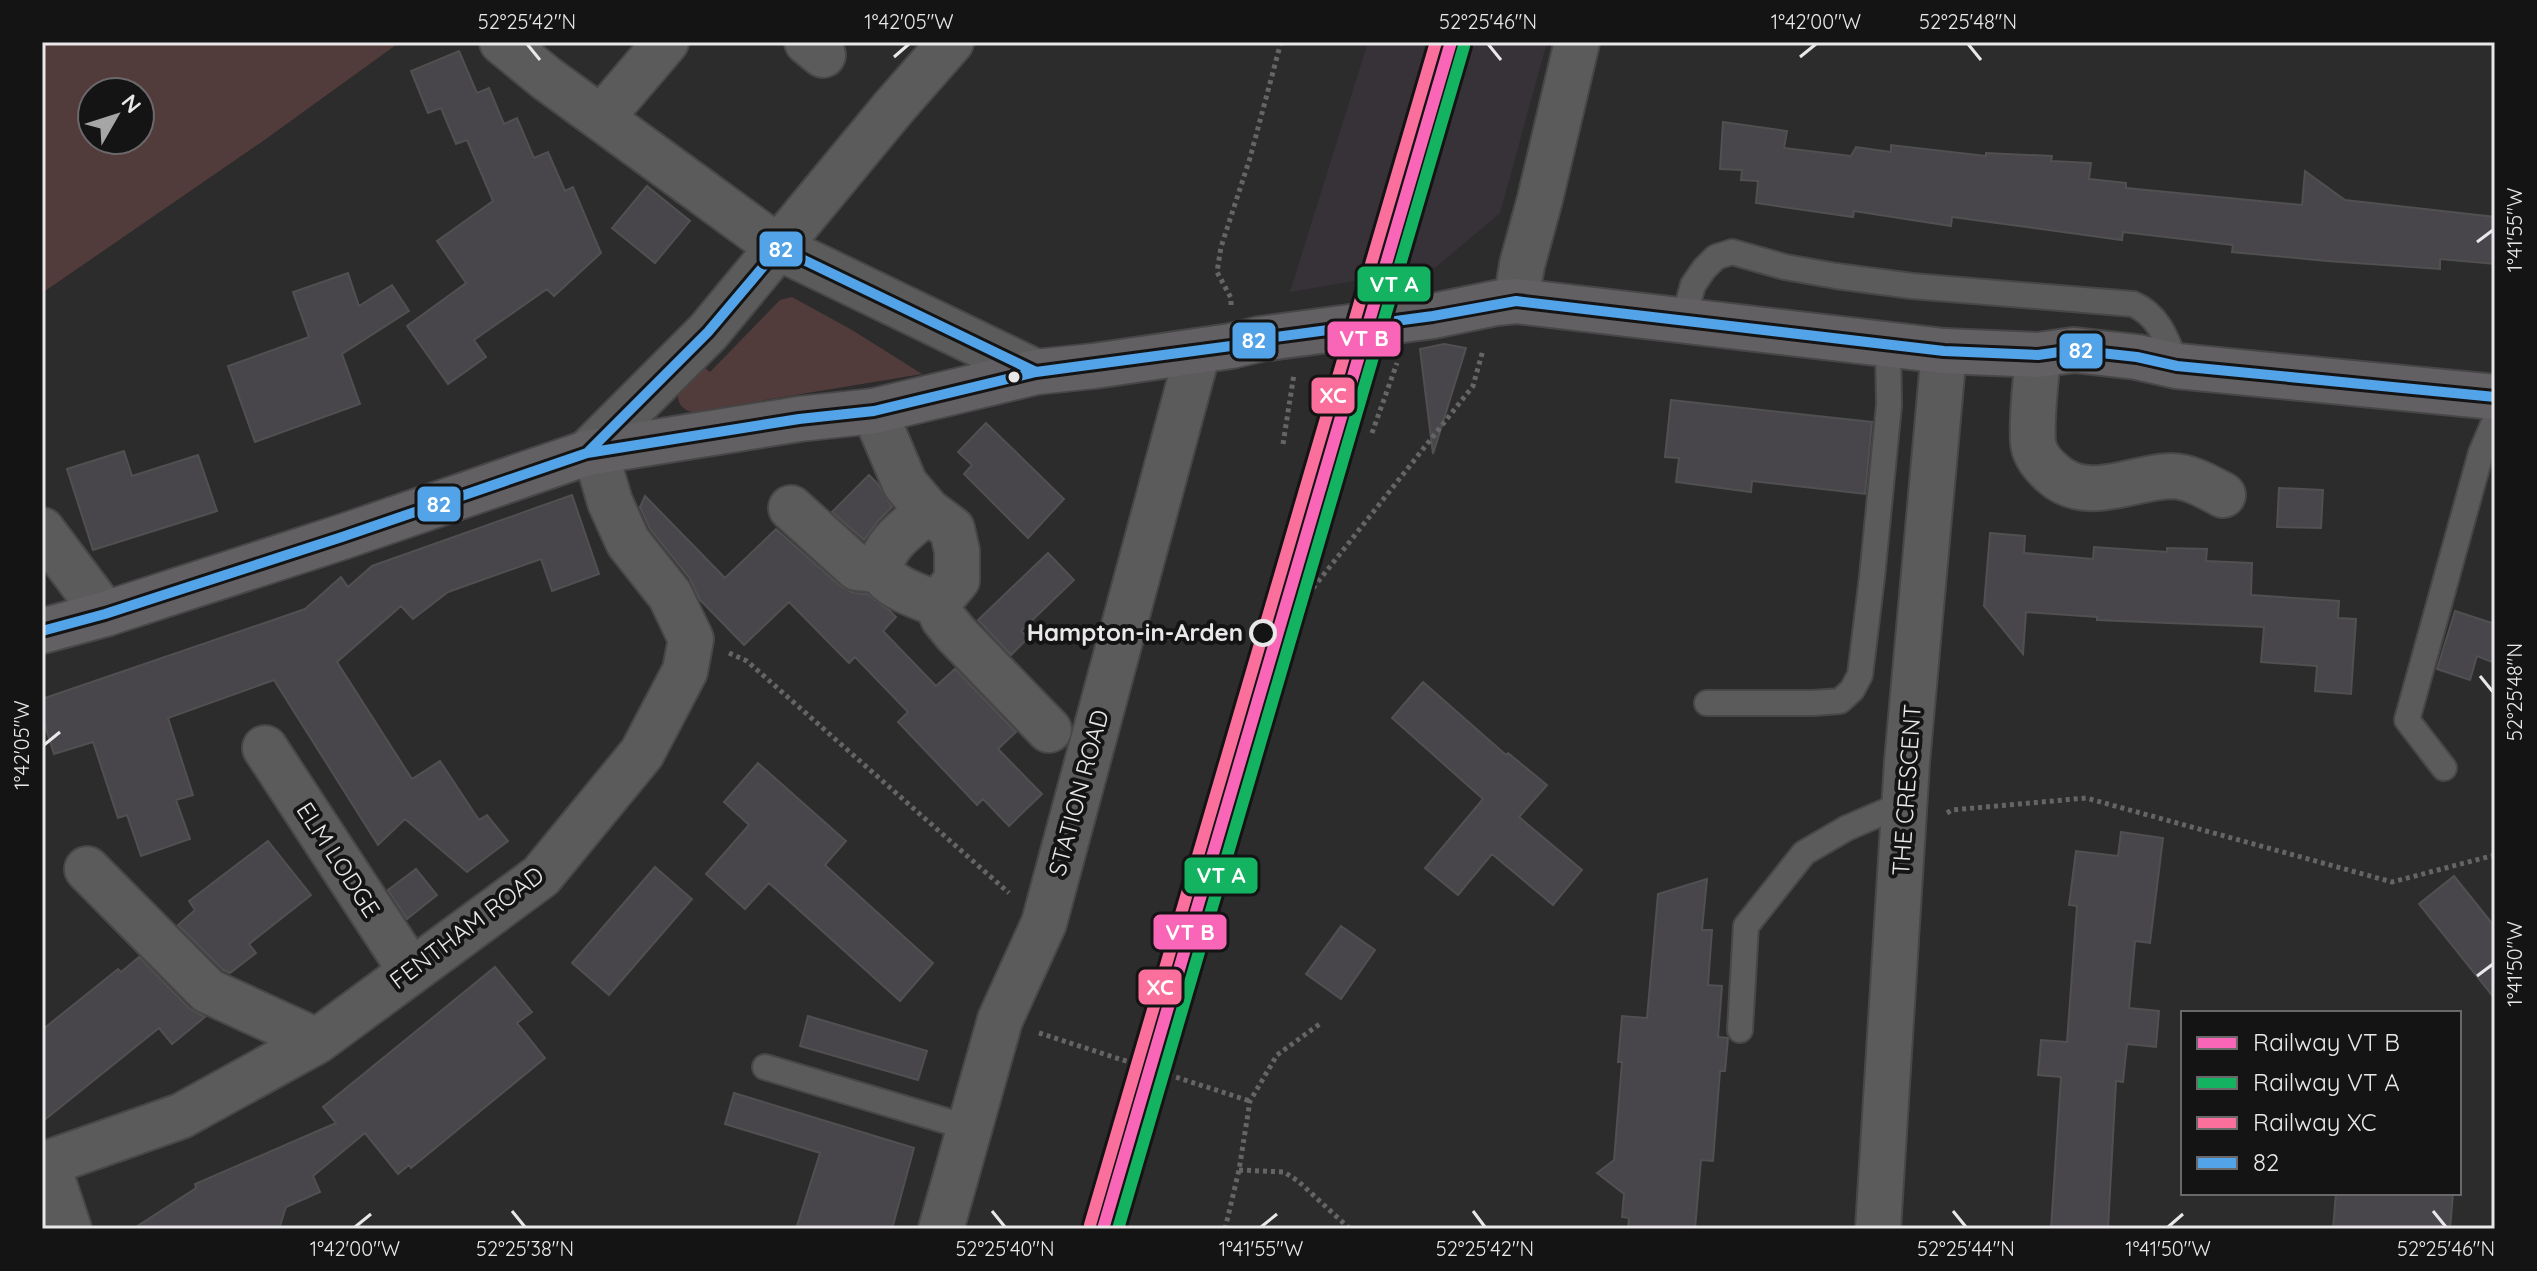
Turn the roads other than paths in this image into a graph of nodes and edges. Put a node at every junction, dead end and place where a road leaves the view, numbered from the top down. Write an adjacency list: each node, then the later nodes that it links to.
1 (502, 42): 5 (street)
2 (666, 42): 5 (street)
3 (951, 42): 6 (street)
4 (1577, 42): 7 (street)
5 (602, 117): 6 (street)
6 (779, 248): 14 (street); 18 (street)
7 (1516, 301): 8 (main road); 9 (main road)
8 (1683, 321): 10 (main road); 13 (lane)
9 (1229, 345): 14 (main road); 37 (street, STATION ROAD)
10 (1888, 345): 11 (main road); 27 (lane)
11 (1944, 351): 12 (main road); 31 (street, THE CRESCENT)
12 (2038, 355): 13 (main road); 19 (street)
13 (2177, 366): 15 (main road)
14 (1036, 372): 16 (main road)
15 (2495, 397)
16 (874, 411): 18 (main road); 21 (street)
17 (2495, 420): 30 (lane)
18 (591, 452): 25 (main road); 33 (street, FENTHAM ROAD)
19 (2223, 495)
20 (791, 508): 23 (street)
21 (928, 511): 23 (street); 24 (street)
22 (42, 530): 25 (street)
23 (879, 570): 24 (street)
24 (937, 604): 28 (street)
25 (105, 614): 26 (main road)
26 (42, 631)
27 (1707, 703)
28 (1049, 730)
29 (265, 748): 33 (street, ELM LODGE)
30 (2444, 768)
31 (1905, 820): 34 (lane); 41 (street, THE CRESCENT)
32 (87, 869): 35 (street)
33 (411, 971): 35 (street, FENTHAM ROAD)
34 (1740, 1030)
35 (317, 1041): 38 (street, FENTHAM ROAD)
36 (765, 1067): 37 (lane)
37 (970, 1128): 40 (street, STATION ROAD)
38 (45, 1164): 39 (street)
39 (69, 1229)
40 (941, 1229)
41 (1878, 1229)

